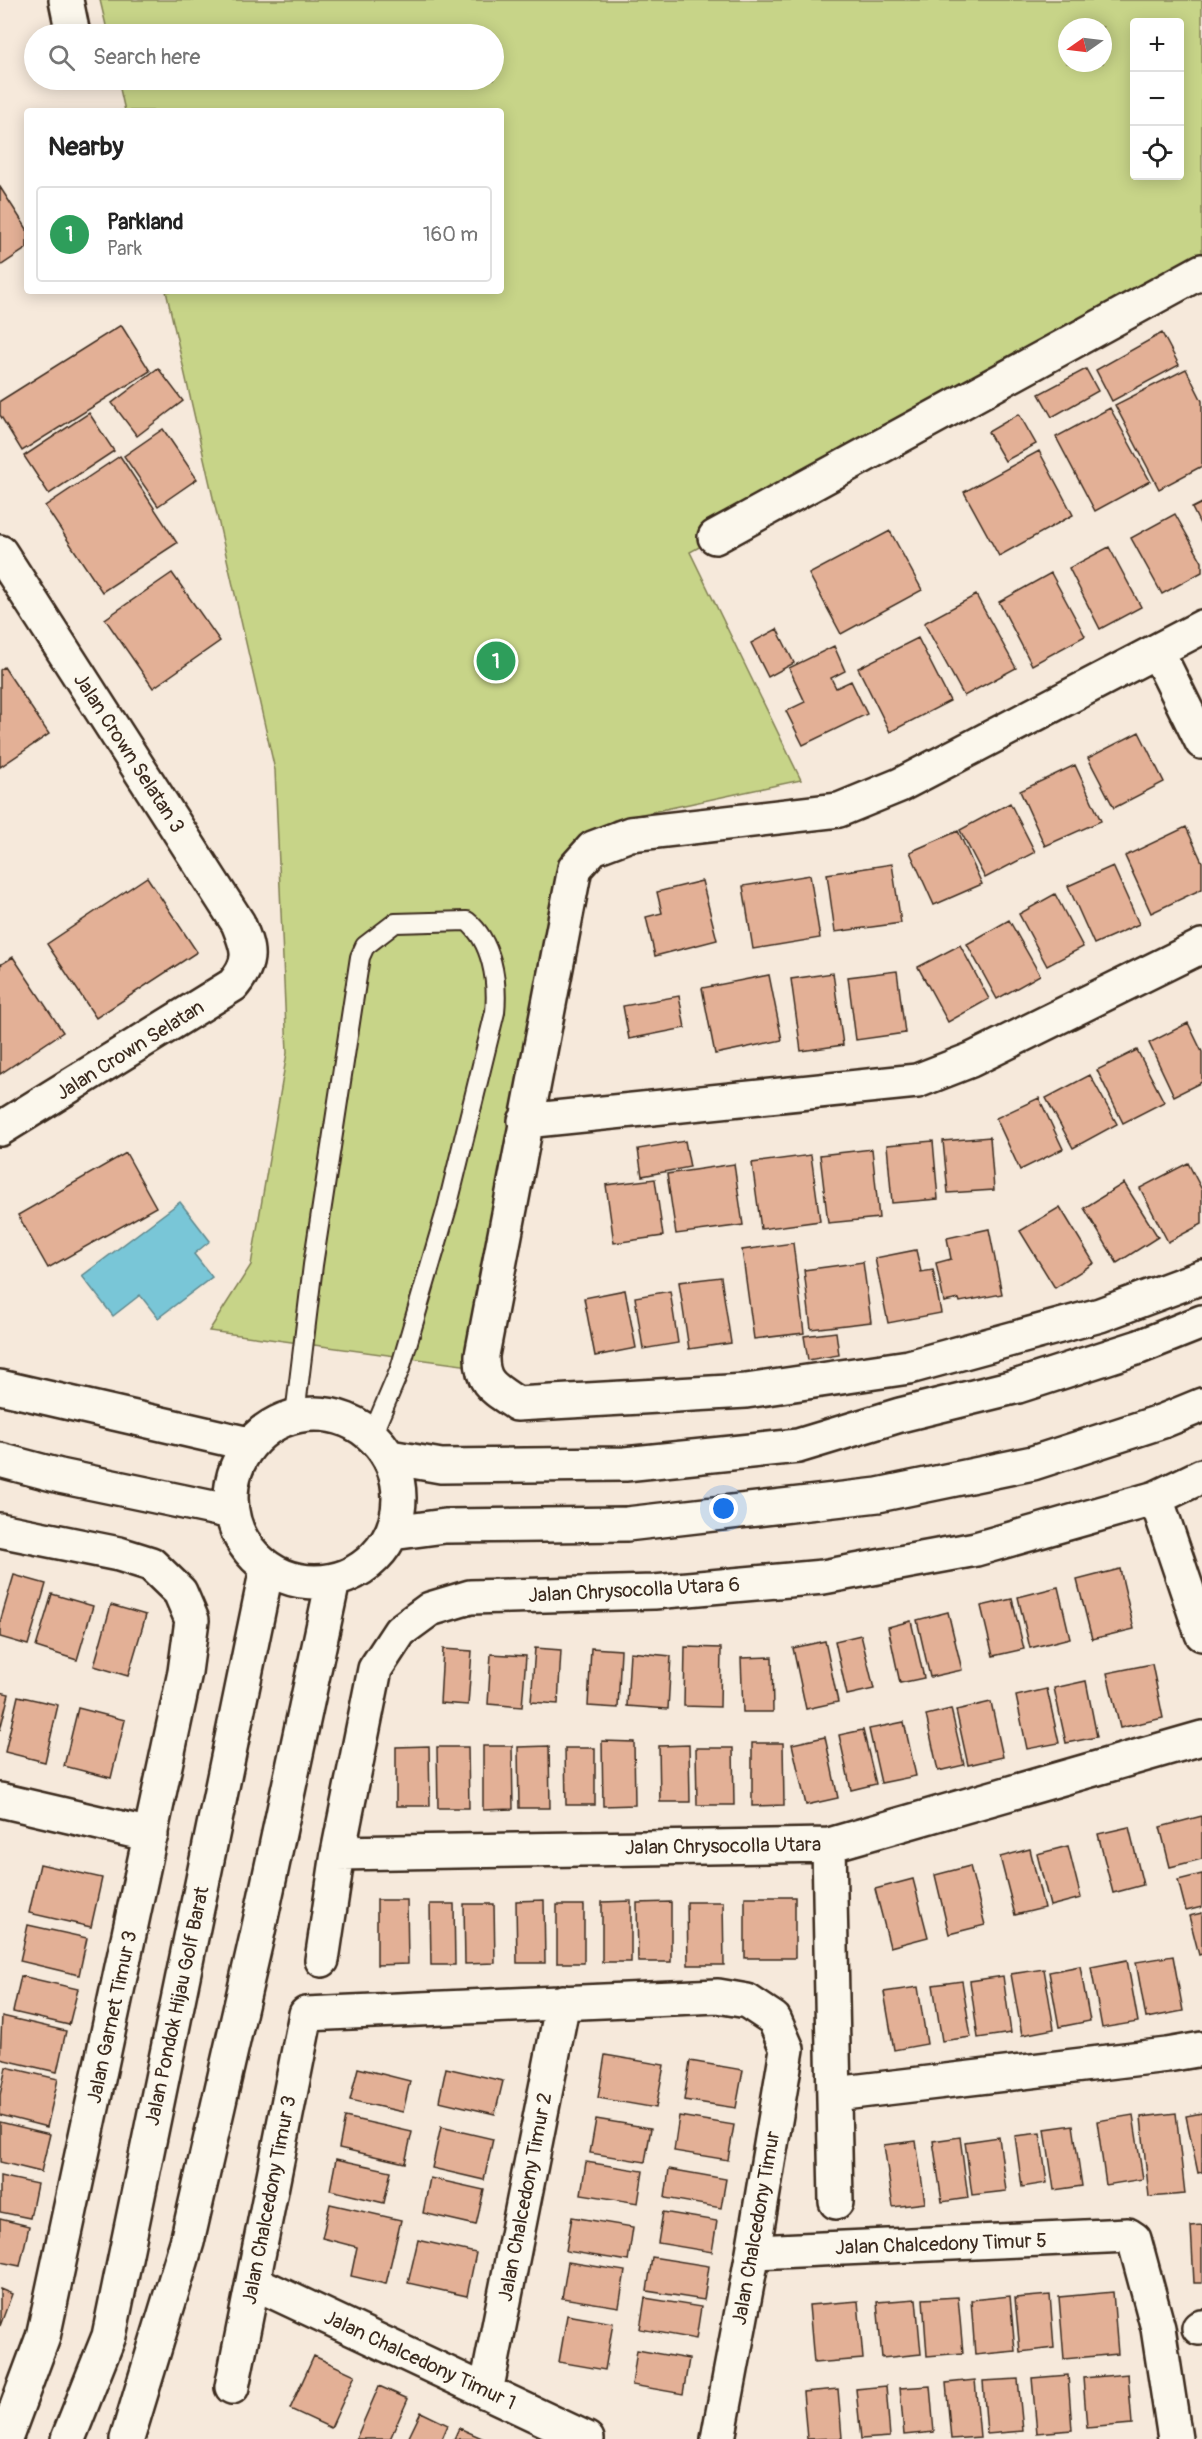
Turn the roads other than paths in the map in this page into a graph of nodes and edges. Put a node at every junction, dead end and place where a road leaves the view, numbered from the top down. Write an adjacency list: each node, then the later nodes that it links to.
1 (66, 0): 2 (street)
2 (71, 24)
3 (1202, 271): 4 (street)
4 (715, 537)
5 (0, 552): 10 (street, Jalan Crown Selatan 3)
6 (1202, 627): 7 (street)
7 (1157, 651): 8 (street); 11 (street)
8 (1202, 742)
9 (1202, 946): 11 (street)
10 (248, 959): 12 (street, Jalan Crown Selatan)
11 (525, 1121): 13 (street)
12 (0, 1130)
13 (1202, 1277)
14 (1202, 1322): 19 (street)
15 (0, 1387): 18 (street)
16 (1202, 1405): 25 (street)
17 (295, 1415): 18 (street); 19 (street); 19 (lane)
18 (249, 1444): 23 (street)
19 (381, 1446): 25 (street)
20 (0, 1460): 23 (street)
21 (1202, 1476): 22 (street, Jalan Chrysocolla Utara 6)
22 (1156, 1498): 28 (street); 33 (street, Jalan Chrysocolla Utara 6)
23 (232, 1512): 26 (street)
24 (0, 1530): 31 (street, Jalan Garnet Timur 3)
25 (392, 1533): 27 (street)
26 (267, 1568): 27 (street); 44 (street, Jalan Pondok Hijau Golf Barat)
27 (333, 1581): 45 (street)
28 (1202, 1634)
29 (1202, 1738): 32 (street, Jalan Chrysocolla Utara)
30 (0, 1800): 31 (street)
31 (150, 1835): 43 (street, Jalan Garnet Timur 3)
32 (829, 1845): 33 (street, Jalan Chrysocolla Utara); 37 (street)
33 (338, 1853): 34 (street, Jalan Chrysocolla Utara 6)
34 (322, 1960)
35 (563, 2002): 39 (street, Jalan Chalcedony Timur); 40 (street, Jalan Chalcedony Timur 3); 42 (street, Jalan Chalcedony Timur 2)
36 (1202, 2049): 37 (street)
37 (835, 2094): 38 (street)
38 (836, 2202)
39 (753, 2252): 47 (street, Jalan Chalcedony Timur); 48 (street, Jalan Chalcedony Timur 5)
40 (253, 2282): 41 (street, Jalan Chalcedony Timur 3); 42 (street, Jalan Chalcedony Timur 1)
41 (232, 2387)
42 (486, 2392): 46 (street, Jalan Chalcedony Timur 1)
43 (5, 2439)
44 (68, 2439)
45 (127, 2439)
46 (587, 2439)
47 (718, 2439)
48 (1175, 2439)

